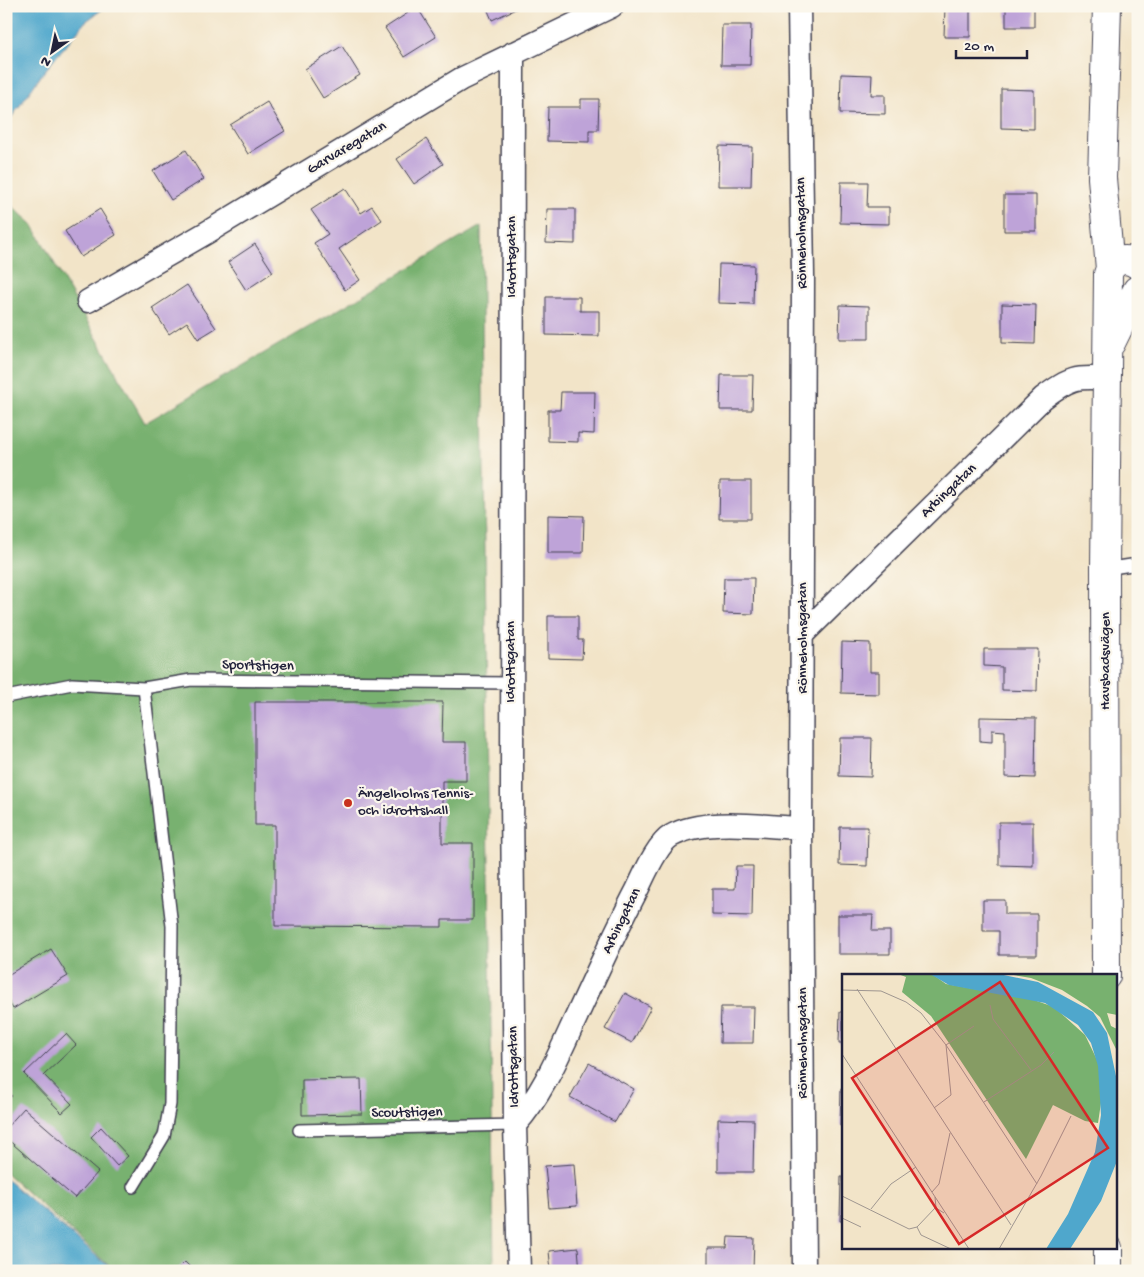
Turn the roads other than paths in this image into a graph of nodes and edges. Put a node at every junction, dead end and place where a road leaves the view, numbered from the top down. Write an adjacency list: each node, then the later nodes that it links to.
1 (612, 6): 4 (street, Garvaregatan)
2 (799, 6): 10 (street, Rönneholmsgatan)
3 (1107, 6): 5 (street, Havsbadsvägen)
4 (513, 53): 6 (street, Garvaregatan); 11 (street, Idrottsgatan)
5 (1128, 276): 7 (street, Havsbadsvägen)
6 (88, 300)
7 (1108, 379): 9 (street, Havsbadsvägen); 10 (street, Arbingatan)
8 (1138, 564): 9 (lane)
9 (1105, 569): 15 (street, Havsbadsvägen)
10 (803, 634): 14 (street, Rönneholmsgatan)
11 (511, 683): 12 (lane, Sportstigen); 16 (street, Idrottsgatan)
12 (144, 688): 13 (lane, Sportstigen); 18 (lane)
13 (6, 697)
14 (801, 828): 16 (street, Arbingatan); 21 (street, Rönneholmsgatan)
15 (1106, 974)
16 (515, 1125): 17 (lane, Scoutstigen); 20 (street, Idrottsgatan)
17 (299, 1130)
18 (133, 1187)
19 (1108, 1250): 22 (street)
20 (519, 1271)
21 (804, 1271)
22 (1108, 1271)

